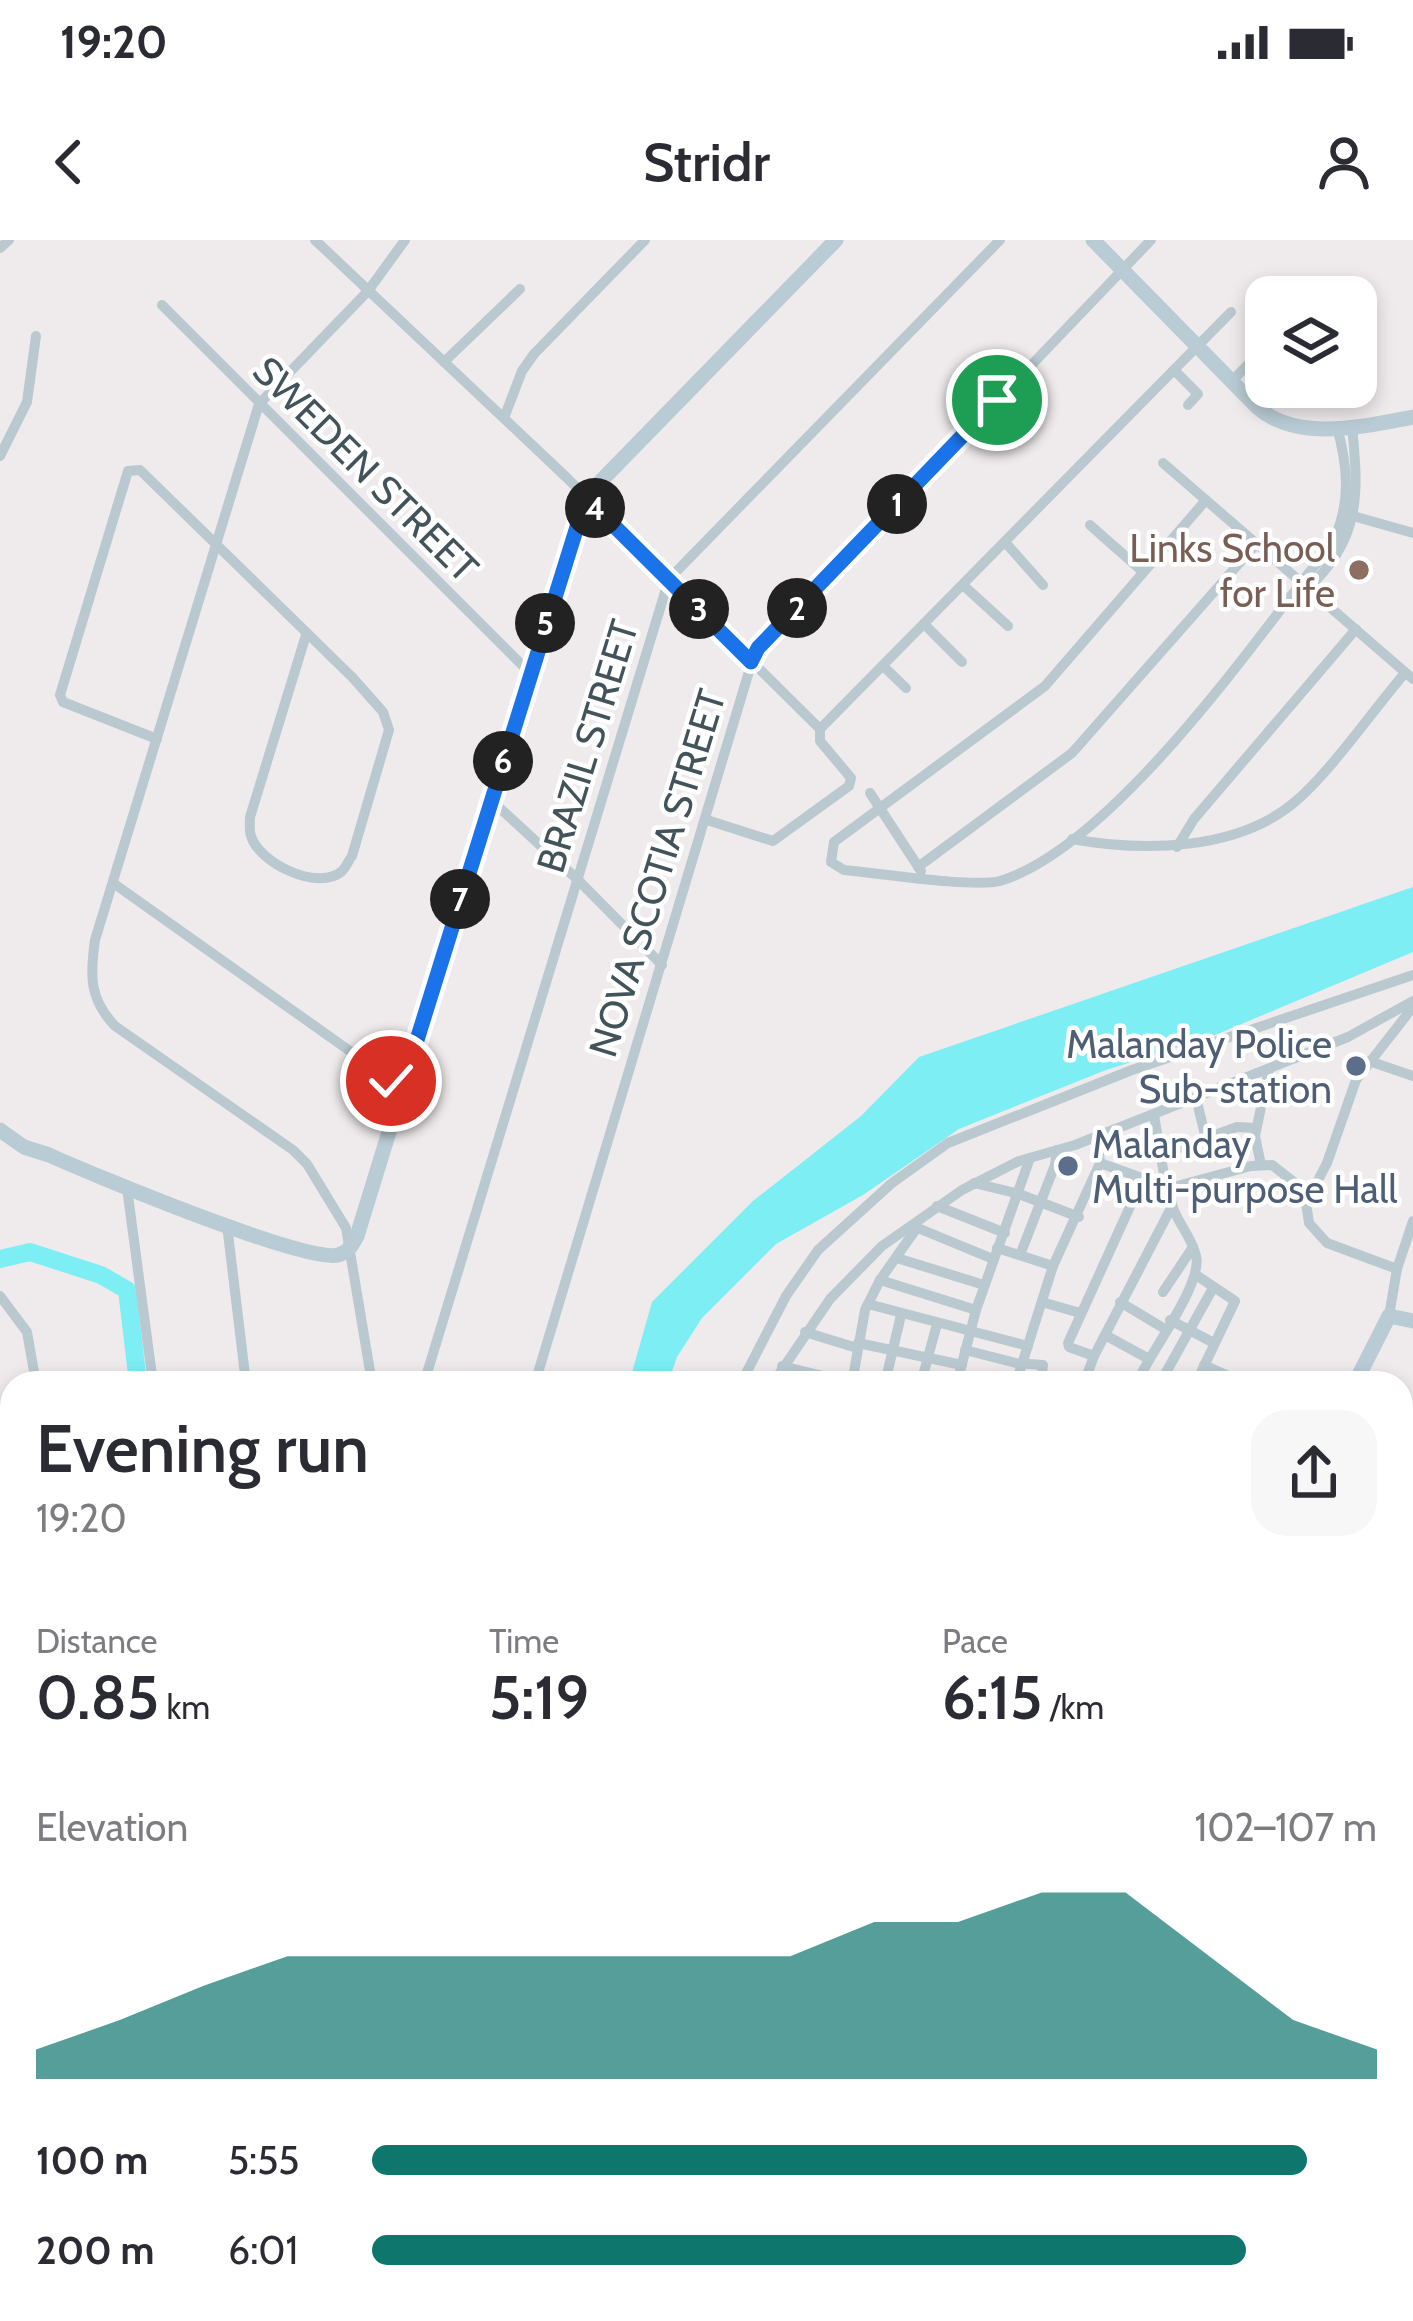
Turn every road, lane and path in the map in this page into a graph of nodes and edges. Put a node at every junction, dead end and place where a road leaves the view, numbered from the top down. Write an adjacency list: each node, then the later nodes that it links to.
1 (9, 240): 9 (street)
2 (314, 240): 12 (street)
3 (405, 240): 12 (street)
4 (645, 240): 24 (street)
5 (836, 240): 28 (street)
6 (1000, 240): 37 (street, BRAZIL STREET)
7 (1093, 240): 10 (street)
8 (1151, 240): 10 (street, NOVA SCOTIA STREET)
9 (0, 248)
10 (1123, 270): 16 (street); 45 (street, NOVA SCOTIA STREET)
11 (520, 289): 17 (street)
12 (368, 291): 17 (street); 21 (street)
13 (162, 305): 21 (street, SWEDEN STREET)
14 (1231, 312): 16 (street)
15 (36, 337): 26 (street)
16 (1198, 345): 19 (street); 20 (street)
17 (444, 362): 24 (street)
18 (1245, 368): 20 (street)
19 (1174, 370): 22 (street); 33 (street)
20 (1232, 381): 25 (street)
21 (260, 404): 35 (street); 48 (street, SWEDEN STREET)
22 (1188, 405)
23 (1413, 417): 25 (street)
24 (504, 418): 28 (street)
25 (1345, 426): 30 (street)
26 (0, 456)
27 (1162, 463): 29 (street)
28 (586, 498): 37 (street); 48 (street)
29 (1206, 500): 34 (street); 36 (street)
30 (1350, 516): 32 (street); 40 (street)
31 (1090, 524): 36 (street)
32 (1413, 533)
33 (1005, 542): 38 (street); 39 (street)
34 (1257, 543): 40 (street); 59 (street)
35 (217, 547): 44 (street); 52 (street); 52 (street)
36 (1142, 571): 55 (street)
37 (669, 579): 45 (street); 60 (street, BRAZIL STREET)
38 (962, 585): 41 (street); 42 (street)
39 (1042, 585)
40 (1305, 585): 43 (street); 57 (street)
41 (924, 624): 46 (street); 47 (street)
42 (1008, 626)
43 (1356, 629): 49 (street); 58 (street)
44 (306, 635): 44 (street)
45 (751, 662): 51 (street); 56 (street, NOVA SCOTIA STREET)
46 (962, 662)
47 (883, 665): 50 (street); 51 (street)
48 (530, 673): 54 (street)
49 (1409, 676): 58 (street)
50 (906, 688)
51 (820, 729): 56 (street)
52 (157, 740): 61 (street)
53 (870, 794): 55 (street)
54 (491, 800): 60 (street); 70 (street)
55 (880, 810): 59 (street); 59 (street)
56 (707, 820): 62 (street, NOVA SCOTIA STREET)
57 (1072, 839): 58 (street); 59 (street)
58 (1177, 847)
59 (921, 872)
60 (578, 880): 62 (street); 141 (street, BRAZIL STREET)
61 (113, 883): 70 (street); 98 (street)
62 (662, 965): 142 (street, NOVA SCOTIA STREET)
63 (1413, 975): 143 (street)
64 (1413, 1004): 65 (street); 68 (street)
65 (1397, 1025): 66 (street); 67 (street)
66 (1413, 1036)
67 (1369, 1060): 69 (street); 87 (street)
68 (1270, 1070): 71 (street); 73 (street)
69 (1413, 1076)
70 (402, 1088): 98 (street)
71 (1196, 1098): 72 (street); 76 (street)
72 (1154, 1115): 75 (street); 77 (street)
73 (1256, 1128): 76 (street); 81 (street)
74 (0, 1130): 86 (street)
75 (1097, 1136): 78 (street); 80 (street)
76 (1206, 1139): 77 (street)
77 (1161, 1145): 85 (street)
78 (1057, 1150): 79 (street); 90 (street)
79 (1030, 1158): 84 (street); 88 (street)
80 (1100, 1163): 82 (street); 93 (street)
81 (1261, 1165): 83 (street); 87 (street)
82 (1143, 1178): 85 (street); 115 (street)
83 (1214, 1178): 85 (street); 89 (street)
84 (973, 1183): 88 (street); 91 (street)
85 (1168, 1187): 92 (street)
86 (127, 1188): 95 (street); 138 (street)
87 (1308, 1193): 104 (street)
88 (1018, 1194): 90 (street); 97 (street)
89 (1220, 1199)
90 (1042, 1203): 93 (street); 101 (street)
91 (937, 1206): 96 (street); 97 (street)
92 (1170, 1210): 99 (street); 112 (street)
93 (1078, 1216): 103 (street)
94 (1413, 1221): 104 (street)
95 (227, 1225): 98 (street); 139 (street)
96 (914, 1226): 100 (street); 102 (street); 122 (street)
97 (1005, 1233): 100 (street)
98 (351, 1246): 140 (street)
99 (1192, 1247): 105 (street); 109 (street)
100 (995, 1253): 101 (street); 107 (street)
101 (1020, 1255): 103 (street)
102 (897, 1258): 106 (street); 107 (street)
103 (1053, 1266): 111 (street)
104 (1397, 1269): 117 (street)
105 (1196, 1276): 108 (street); 120 (street)
106 (880, 1280): 113 (street); 114 (street)
107 (984, 1285): 114 (street)
108 (1213, 1288): 121 (street); 125 (street)
109 (1163, 1292)
110 (0, 1296): 137 (street)
111 (1042, 1302): 115 (street); 127 (street)
112 (1120, 1302): 120 (street); 124 (street)
113 (868, 1304): 116 (street); 126 (street)
114 (976, 1310): 123 (street)
115 (1080, 1313): 130 (street)
116 (901, 1315): 119 (street); 128 (street)
117 (1390, 1316): 118 (street); 157 (street)
118 (1413, 1321)
119 (937, 1324): 123 (street); 131 (street)
120 (1168, 1324): 121 (street); 132 (street)
121 (1188, 1330): 125 (street); 154 (street)
122 (805, 1332): 126 (street); 136 (street)
123 (969, 1333): 127 (street); 129 (street)
124 (1105, 1335): 130 (street); 132 (street)
125 (1214, 1343): 135 (street)
126 (858, 1345): 128 (street); 146 (street)
127 (1028, 1346): 133 (street)
128 (891, 1351): 131 (street); 147 (street)
129 (964, 1351): 133 (street); 134 (street)
130 (1094, 1356): 152 (street)
131 (926, 1357): 134 (street); 148 (street)
132 (1149, 1359): 153 (street)
133 (1023, 1363): 150 (street); 151 (street)
134 (962, 1365): 149 (street)
135 (1204, 1365): 155 (street); 156 (street)
136 (782, 1366): 144 (street); 145 (street)
137 (33, 1371)
138 (150, 1371)
139 (245, 1371)
140 (370, 1371)
141 (428, 1371)
142 (539, 1371)
143 (747, 1371)
144 (779, 1371)
145 (803, 1371)
146 (854, 1371)
147 (887, 1371)
148 (923, 1371)
149 (960, 1371)
150 (1020, 1371)
151 (1043, 1371)
152 (1089, 1371)
153 (1143, 1371)
154 (1167, 1371)
155 (1202, 1371)
156 (1217, 1371)
157 (1361, 1371)

